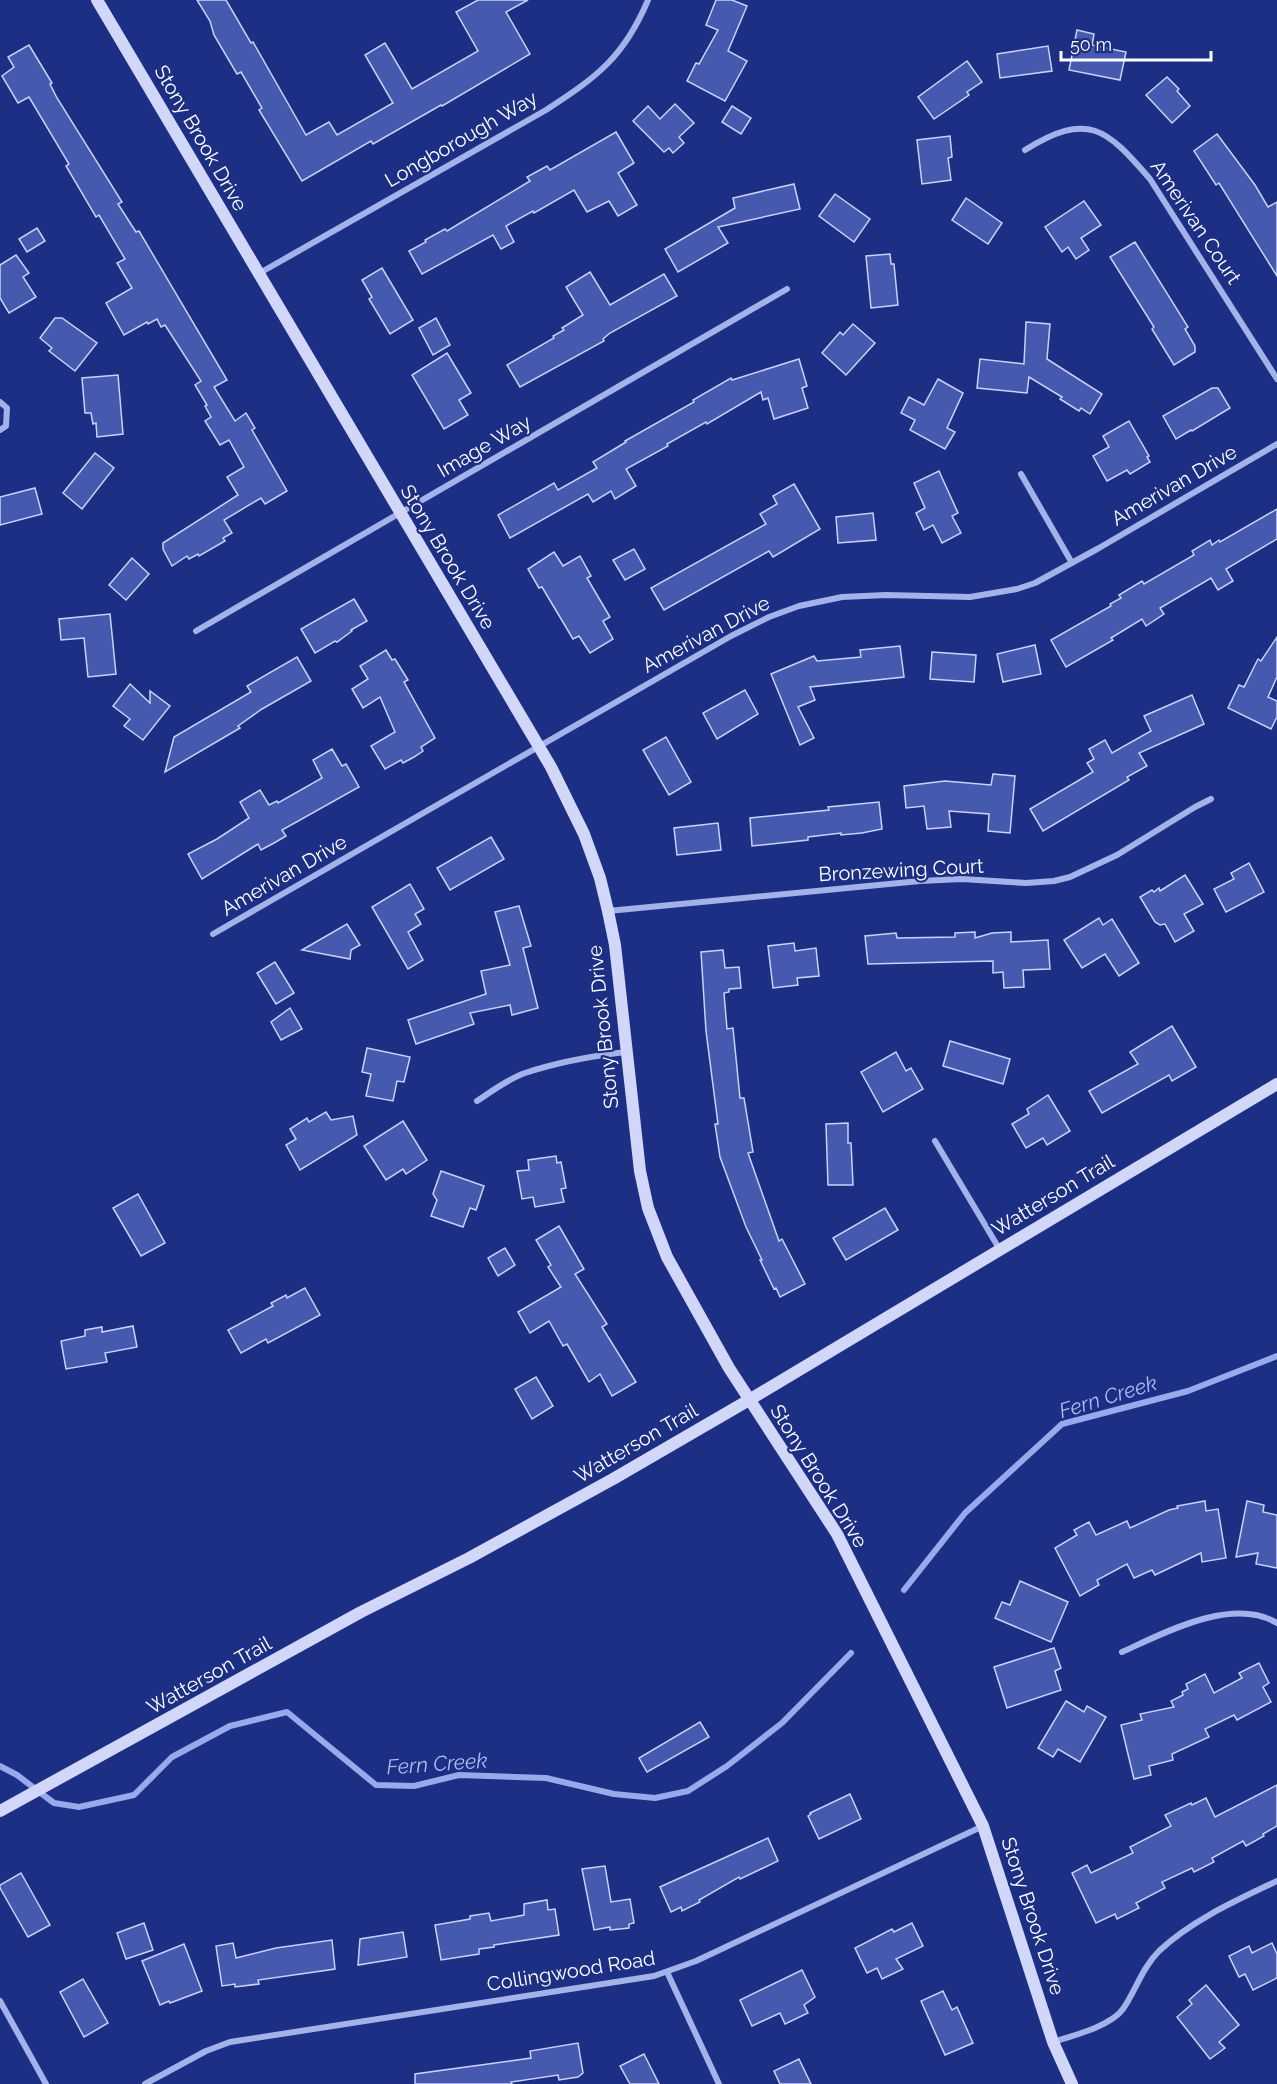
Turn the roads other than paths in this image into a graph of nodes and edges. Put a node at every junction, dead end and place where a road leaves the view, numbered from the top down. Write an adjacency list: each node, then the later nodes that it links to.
1 (97, 0): 4 (street, Stony Brook Drive)
2 (648, 0): 4 (street, Longborough Way)
3 (1025, 150): 6 (street, Amerivan Court)
4 (258, 274): 11 (street, Stony Brook Drive)
5 (787, 289): 11 (street, Image Way)
6 (1277, 379)
7 (0, 402): 8 (street)
8 (0, 430)
9 (1277, 444): 12 (street, Amerivan Drive)
10 (1021, 474): 12 (street)
11 (400, 513): 13 (street, Image Way); 14 (street, Stony Brook Drive)
12 (1072, 563): 14 (street, Amerivan Drive)
13 (196, 632)
14 (538, 748): 16 (street, Stony Brook Drive); 17 (street, Amerivan Drive)
15 (1211, 799): 16 (street, Bronzewing Court)
16 (608, 911): 18 (street, Stony Brook Drive)
17 (213, 934)
18 (626, 1052): 20 (street); 23 (street, Stony Brook Drive)
19 (1277, 1084): 22 (street, Watterson Trail)
20 (477, 1101)
21 (935, 1141): 22 (street)
22 (1000, 1250): 23 (street, Watterson Trail)
23 (749, 1400): 26 (street, Watterson Trail); 27 (street, Stony Brook Drive)
24 (1277, 1623): 25 (street)
25 (1122, 1652)
26 (0, 1811)
27 (983, 1826): 29 (street, Collingwood Road); 31 (street, Stony Brook Drive)
28 (1277, 1881): 31 (street)
29 (667, 1972): 33 (street, Collingwood Road); 34 (street)
30 (0, 2001): 32 (street)
31 (1053, 2042): 35 (street, Stony Brook Drive)
32 (46, 2084)
33 (145, 2084)
34 (719, 2084)
35 (1072, 2084)

